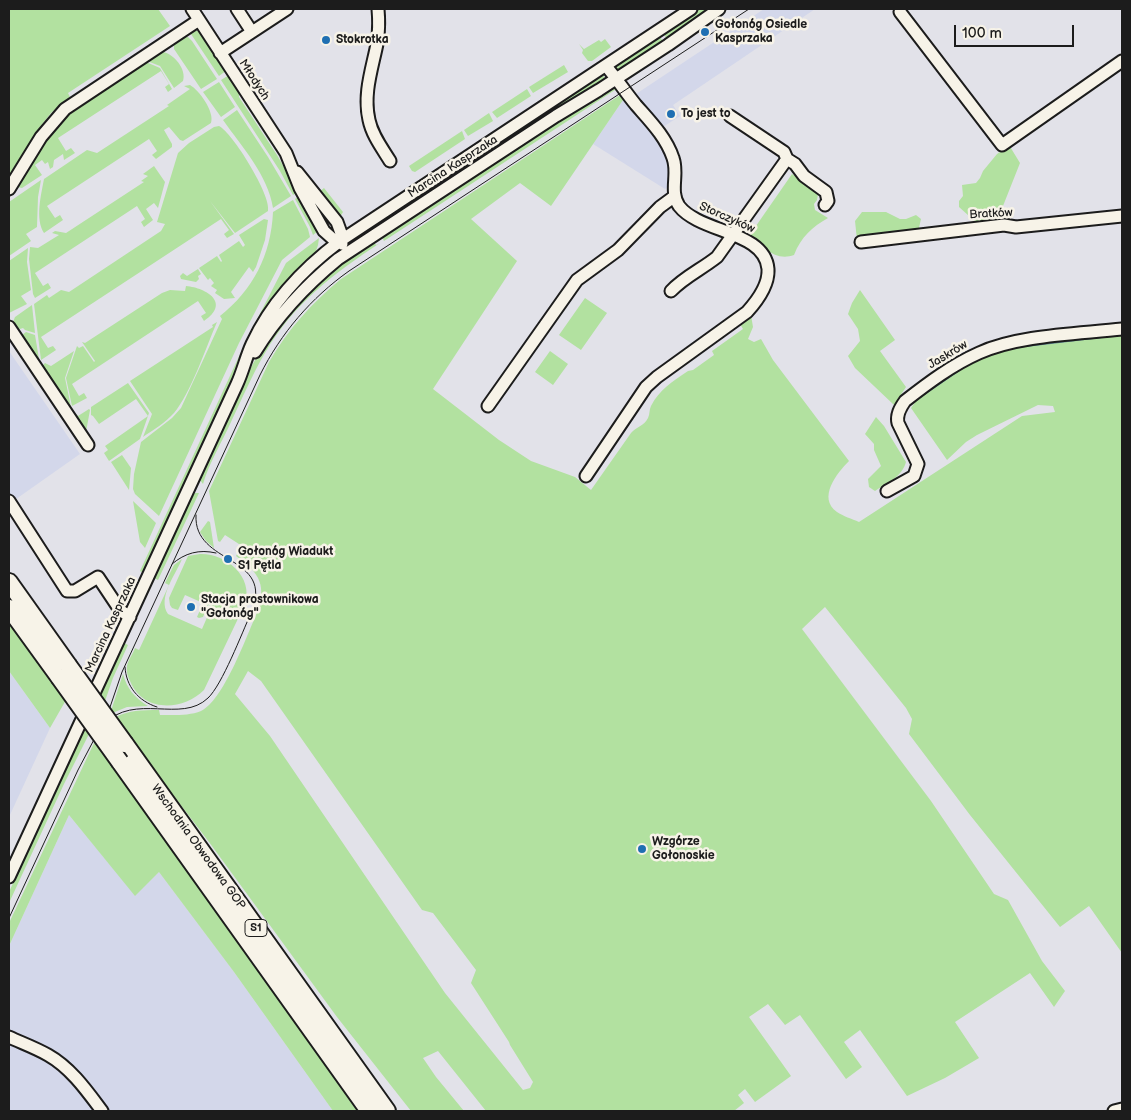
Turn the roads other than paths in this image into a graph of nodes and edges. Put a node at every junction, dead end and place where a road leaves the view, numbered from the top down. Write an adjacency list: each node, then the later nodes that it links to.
1 (192, 9): 8 (street, Młodych)
2 (237, 9): 9 (street)
3 (287, 9): 9 (street)
4 (378, 9): 16 (street)
5 (691, 9): 12 (street, Marcina Kasprzaka)
6 (720, 9): 13 (street, Marcina Kasprzaka)
7 (900, 12): 11 (street)
8 (199, 20): 10 (street, Młodych); 18 (street)
9 (252, 32): 10 (street)
10 (220, 53): 17 (street, Młodych)
11 (1122, 60)
12 (606, 66): 13 (street); 23 (street, Marcina Kasprzaka)
13 (616, 79): 19 (street); 28 (street, Marcina Kasprzaka)
14 (730, 116): 15 (street)
15 (787, 159): 20 (street); 25 (street)
16 (390, 161)
17 (293, 168): 22 (street, Młodych); 24 (street, Młodych)
18 (9, 189)
19 (675, 196): 25 (street, Storczyków); 34 (street)
20 (825, 205)
21 (1122, 216): 27 (street, Bratków)
22 (337, 222): 23 (street); 26 (street, Młodych)
23 (364, 225): 26 (street, Marcina Kasprzaka)
24 (324, 231): 26 (street, Młodych); 29 (street)
25 (734, 236): 30 (street); 36 (street, Storczyków)
26 (340, 241): 28 (street, Młodych); 29 (street, Marcina Kasprzaka)
27 (861, 242)
28 (348, 253): 33 (street, Marcina Kasprzaka)
29 (317, 260): 33 (street, Marcina Kasprzaka)
30 (672, 291)
31 (9, 326): 35 (street)
32 (1122, 329): 37 (street, Jaskrów)
33 (237, 384): 41 (street, Marcina Kasprzaka)
34 (488, 406)
35 (88, 445)
36 (586, 476)
37 (887, 491)
38 (9, 501): 41 (street)
39 (9, 582): 42 (highway, Wschodnia Obwodowa GOP / S1)
40 (9, 608): 42 (highway, Wschodnia Obwodowa GOP / S1)
41 (130, 617): 43 (street, Marcina Kasprzaka)
42 (63, 671): 47 (highway, Wschodnia Obwodowa GOP / S1, bridge); 48 (highway, Wschodnia Obwodowa GOP / S1, bridge)
43 (9, 877)
44 (9, 1037): 46 (street)
45 (1122, 1109): 49 (street)
46 (102, 1111)
47 (369, 1111)
48 (387, 1111)
49 (1114, 1111)

